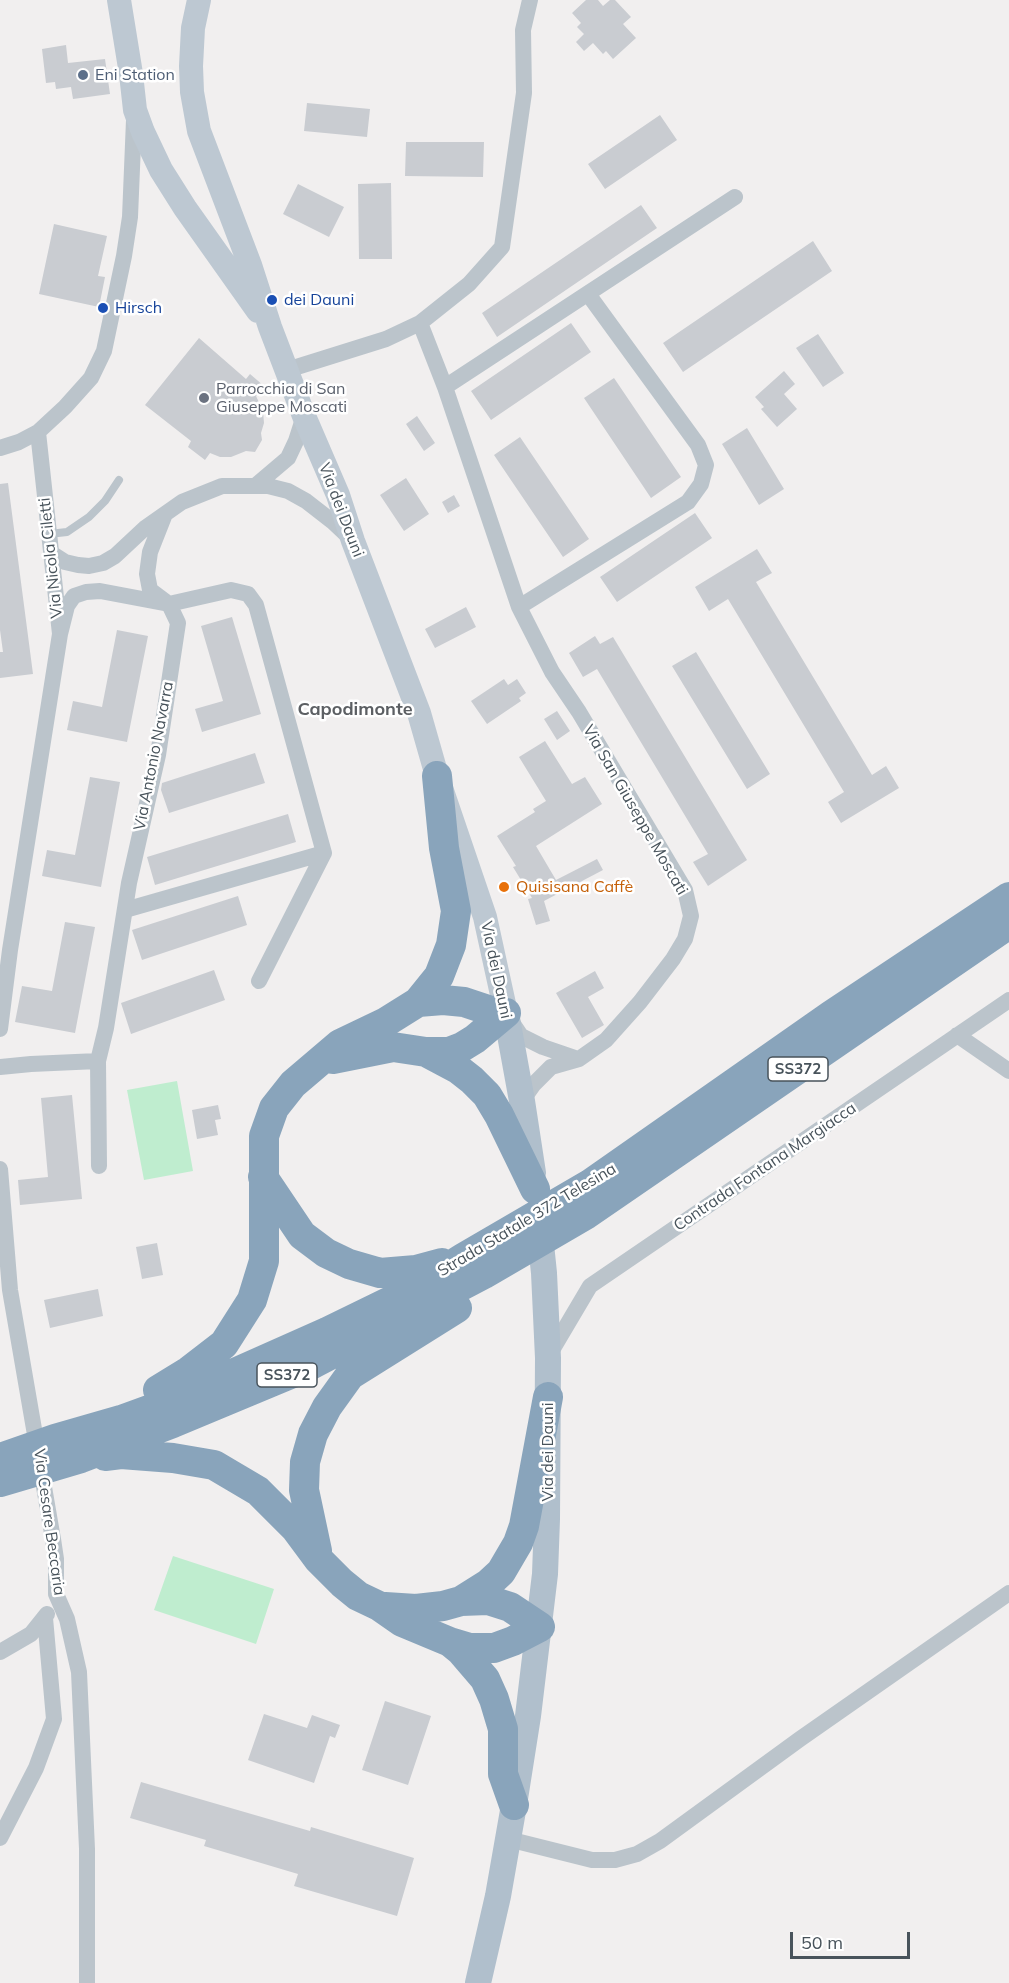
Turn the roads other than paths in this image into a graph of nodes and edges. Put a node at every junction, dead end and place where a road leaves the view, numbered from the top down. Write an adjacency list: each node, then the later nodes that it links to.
1 (118, 0): 4 (main road)
2 (199, 0): 8 (main road, Via dei Dauni)
3 (530, 0): 7 (street)
4 (135, 110): 8 (main road); 12 (street)
5 (735, 197): 6 (street)
6 (588, 294): 10 (street); 21 (street)
7 (420, 323): 9 (street); 10 (street, Via San Giuseppe Moscati)
8 (270, 327): 9 (main road, Via dei Dauni)
9 (287, 370): 11 (main road, Via dei Dauni)
10 (445, 387): 21 (street, Via San Giuseppe Moscati)
11 (304, 416): 15 (street); 18 (main road, Via dei Dauni)
12 (38, 432): 13 (street); 17 (street, Via Nicola Ciletti)
13 (0, 448)
14 (119, 480): 17 (lane)
15 (255, 486): 16 (street); 18 (street)
16 (165, 514): 19 (street); 20 (street)
17 (48, 534): 19 (street, Via Nicola Ciletti)
18 (353, 541): 23 (main road, Via dei Dauni)
19 (51, 553): 22 (street, Via Nicola Ciletti)
20 (170, 604): 22 (street); 24 (street); 26 (street, Via Antonio Navarra)
21 (519, 607): 35 (street, Via San Giuseppe Moscati)
22 (60, 634): 32 (street, Via Nicola Ciletti)
23 (437, 776): 30 (highway); 31 (main road, Via dei Dauni)
24 (324, 853): 26 (street); 28 (street)
25 (1009, 897): 45 (highway, Strada Statale 372 Telesina / SS372)
26 (125, 910): 36 (street, Via Antonio Navarra)
27 (1009, 924): 45 (highway, Strada Statale 372 Telesina / SS372)
28 (259, 981)
29 (1009, 1000): 33 (street, Contrada Fontana Margiacca)
30 (418, 1002): 31 (highway); 37 (highway)
31 (506, 1013): 34 (highway); 35 (street); 40 (main road, Via dei Dauni)
32 (0, 1029)
33 (957, 1035): 39 (street); 46 (street, Contrada Fontana Margiacca)
34 (426, 1052): 37 (highway); 43 (highway)
35 (579, 1059): 40 (street, Via San Giuseppe Moscati)
36 (98, 1061): 38 (street); 41 (street, Via Antonio Navarra)
37 (321, 1061): 44 (highway)
38 (0, 1068)
39 (1009, 1071)
40 (522, 1101): 43 (main road, Via dei Dauni)
41 (99, 1166)
42 (0, 1169): 54 (street, Via Cesare Beccaria)
43 (533, 1175): 46 (main road, Via dei Dauni)
44 (263, 1177): 45 (highway); 48 (highway)
45 (474, 1266): 48 (highway, Strada Statale 372 Telesina / SS372); 50 (highway, Strada Statale 372 Telesina / SS372); 52 (highway)
46 (548, 1358): 47 (main road, Via dei Dauni)
47 (548, 1397): 55 (highway); 58 (main road, Via dei Dauni)
48 (121, 1420): 49 (highway, Strada Statale 372 Telesina / SS372)
49 (0, 1458)
50 (81, 1458): 51 (highway, Strada Statale 372 Telesina / SS372); 52 (highway)
51 (0, 1482)
52 (319, 1560): 56 (highway)
53 (1009, 1593): 63 (street)
54 (56, 1594): 57 (street); 64 (street, Via Cesare Beccaria)
55 (461, 1601): 56 (highway); 58 (highway)
56 (379, 1606): 59 (highway)
57 (45, 1618): 60 (street); 62 (street)
58 (540, 1627): 59 (highway); 61 (main road, Via dei Dauni)
59 (450, 1642): 61 (highway)
60 (0, 1652)
61 (514, 1805): 63 (main road, Via dei Dauni)
62 (0, 1838)
63 (508, 1839): 65 (main road, Via dei Dauni)
64 (87, 1983)
65 (478, 1983)

